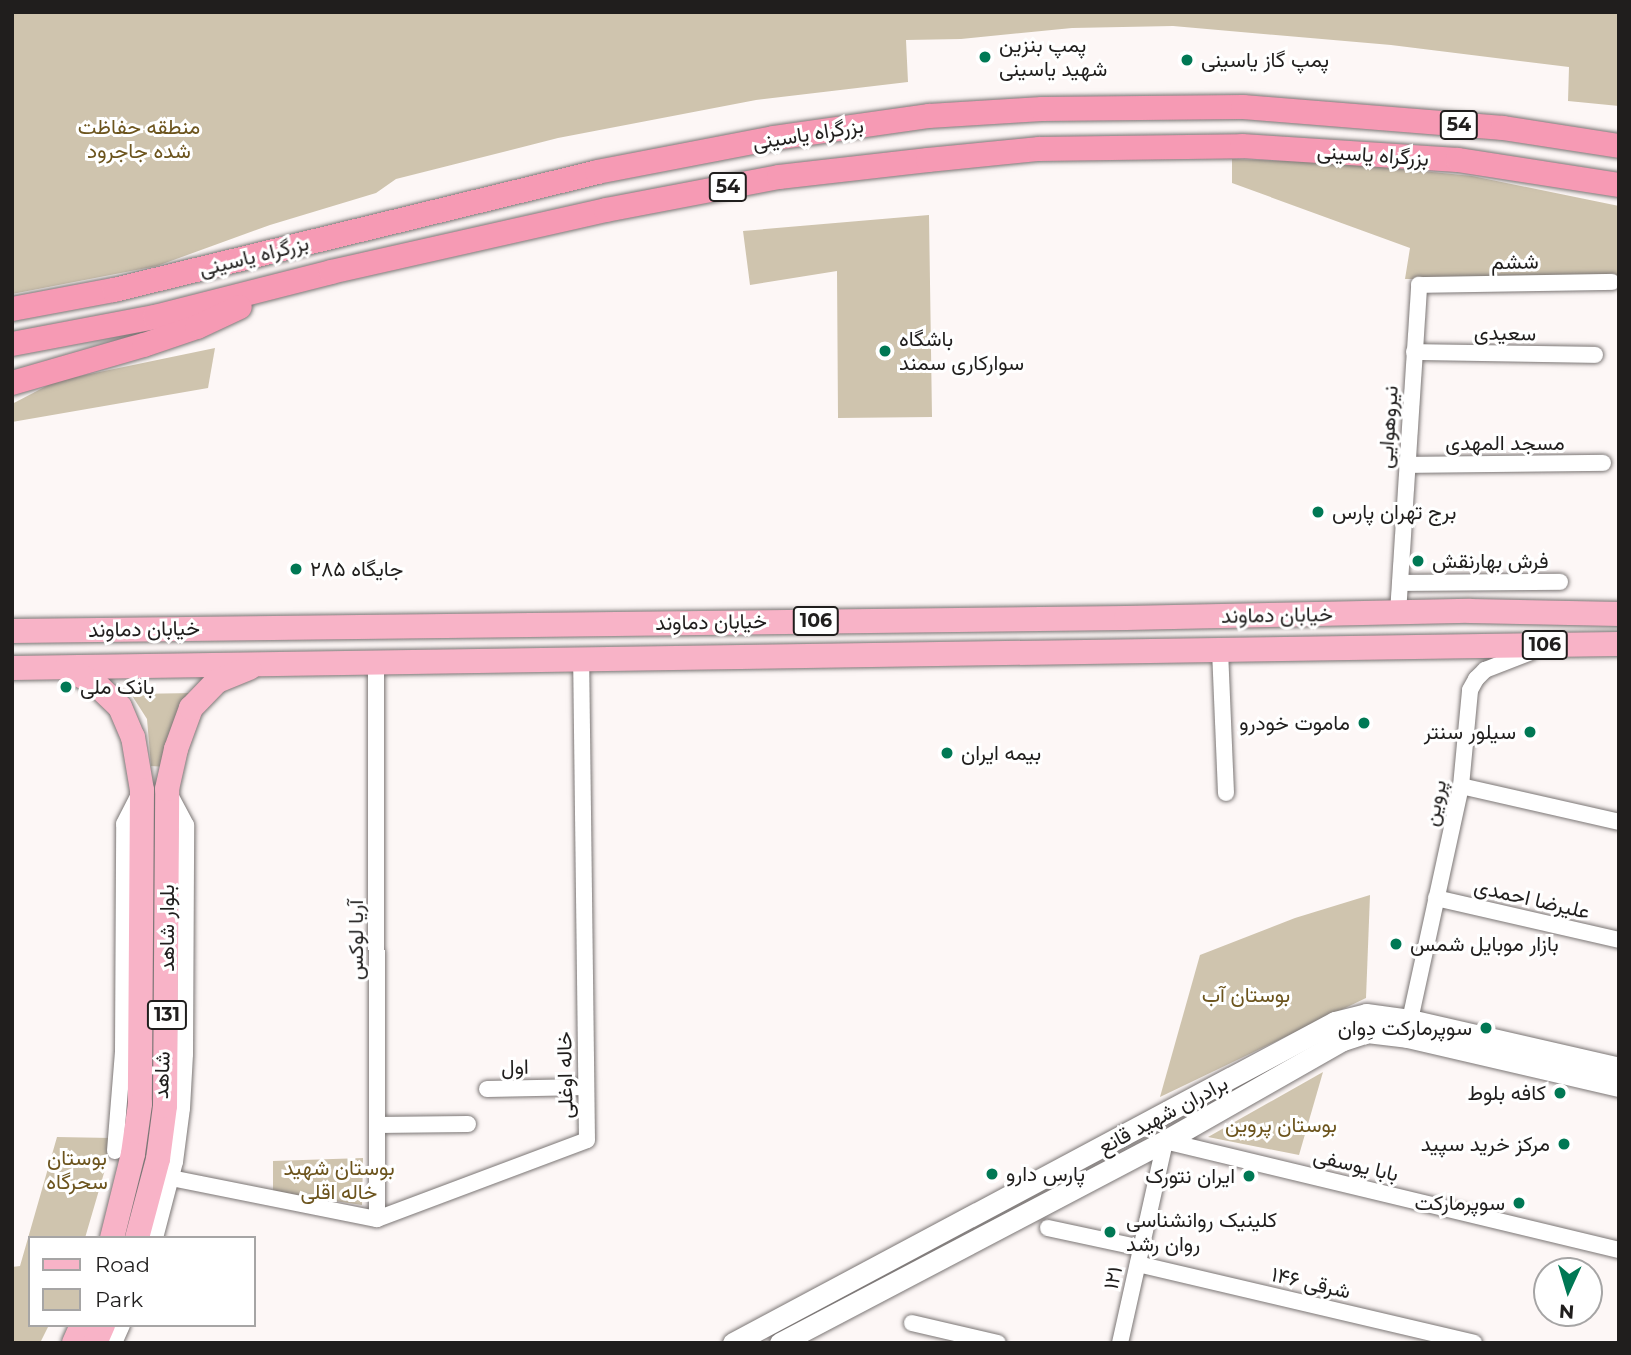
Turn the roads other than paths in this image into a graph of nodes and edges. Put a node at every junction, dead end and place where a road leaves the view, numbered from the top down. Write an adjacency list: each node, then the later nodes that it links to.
1 (1619, 139): 2 (highway)
2 (1585, 140): 3 (highway, بزرگراه یاسینی / 54); 10 (highway, بزرگراه یاسینی / 54)
3 (1619, 146)
4 (1458, 160): 5 (highway, بزرگراه یاسینی / 54); 6 (highway); 9 (highway, بزرگراه یاسینی / 54)
5 (1619, 185)
6 (1619, 202)
7 (1612, 282): 8 (street, ششم)
8 (1419, 285): 12 (street, نیروهوایی)
9 (278, 287): 11 (highway, بزرگراه یاسینی / 54); 14 (highway)
10 (12, 309)
11 (12, 344)
12 (1414, 352): 13 (street, سعیدی); 16 (street, نیروهوایی)
13 (1595, 355)
14 (12, 383)
15 (1603, 463): 16 (street, مسجد المهدی)
16 (1407, 465): 18 (street, نیروهوایی)
17 (1560, 582): 18 (street)
18 (1400, 583): 19 (street, نیروهوایی)
19 (1389, 613): 20 (main road, خیابان دماوند / 106); 21 (main road, خیابان دماوند / 106); 24 (main road)
20 (1619, 614)
21 (12, 631)
22 (1619, 644): 23 (main road, خیابان دماوند / 106)
23 (1555, 645): 24 (main road, خیابان دماوند / 106); 31 (street, پروین)
24 (1470, 646): 25 (main road, خیابان دماوند / 106)
25 (1220, 650): 26 (main road, خیابان دماوند / 106); 34 (street)
26 (581, 659): 27 (main road, خیابان دماوند / 106); 41 (street, خاله اوغلی)
27 (376, 661): 28 (main road, خیابان دماوند / 106); 45 (street, آریا لوکس)
28 (266, 662): 29 (main road, خیابان دماوند / 106); 32 (main road, بلوار شاهد / 131)
29 (61, 666): 30 (main road, خیابان دماوند / 106); 33 (main road, بلوار شاهد / 131)
30 (12, 668)
31 (1461, 786): 35 (street); 36 (street, پروین)
32 (167, 789): 33 (street); 48 (street, شاهد); 52 (main road, بلوار شاهد / 131)
33 (142, 790): 47 (street, شاهد); 51 (main road, بلوار شاهد / 131)
34 (1226, 793)
35 (1619, 822)
36 (1436, 898): 37 (street, علیرضا احمدی); 38 (street, پروین)
37 (1619, 940)
38 (1410, 1020): 39 (main road, برادران شهید قانع); 43 (main road, برادران شهید قانع)
39 (1619, 1068)
40 (1619, 1086): 46 (main road, برادران شهید قانع)
41 (586, 1087): 42 (street, اول); 49 (street, خاله اوغلی)
42 (487, 1089)
43 (1152, 1122): 46 (street); 63 (main road, برادران شهید قانع)
44 (468, 1124): 45 (street)
45 (377, 1125): 49 (street, آریا لوکس)
46 (1165, 1141): 54 (street, بابا یوسفی); 55 (street, ۱۲۱); 64 (main road, برادران شهید قانع)
47 (115, 1151)
48 (171, 1178): 49 (street); 53 (street, شاهد)
49 (377, 1220)
50 (1048, 1228): 55 (street, ۱۴۶ شرقی)
51 (112, 1236)
52 (138, 1236)
53 (156, 1236)
54 (1619, 1250)
55 (1139, 1256): 66 (street, ۱۲۱); 67 (street, ۱۴۶ شرقی)
56 (912, 1323): 65 (street)
57 (81, 1327): 60 (main road)
58 (102, 1327): 61 (main road)
59 (121, 1327): 62 (street)
60 (74, 1343)
61 (95, 1343)
62 (114, 1343)
63 (733, 1343)
64 (780, 1343)
65 (998, 1343)
66 (1120, 1343)
67 (1474, 1343)

